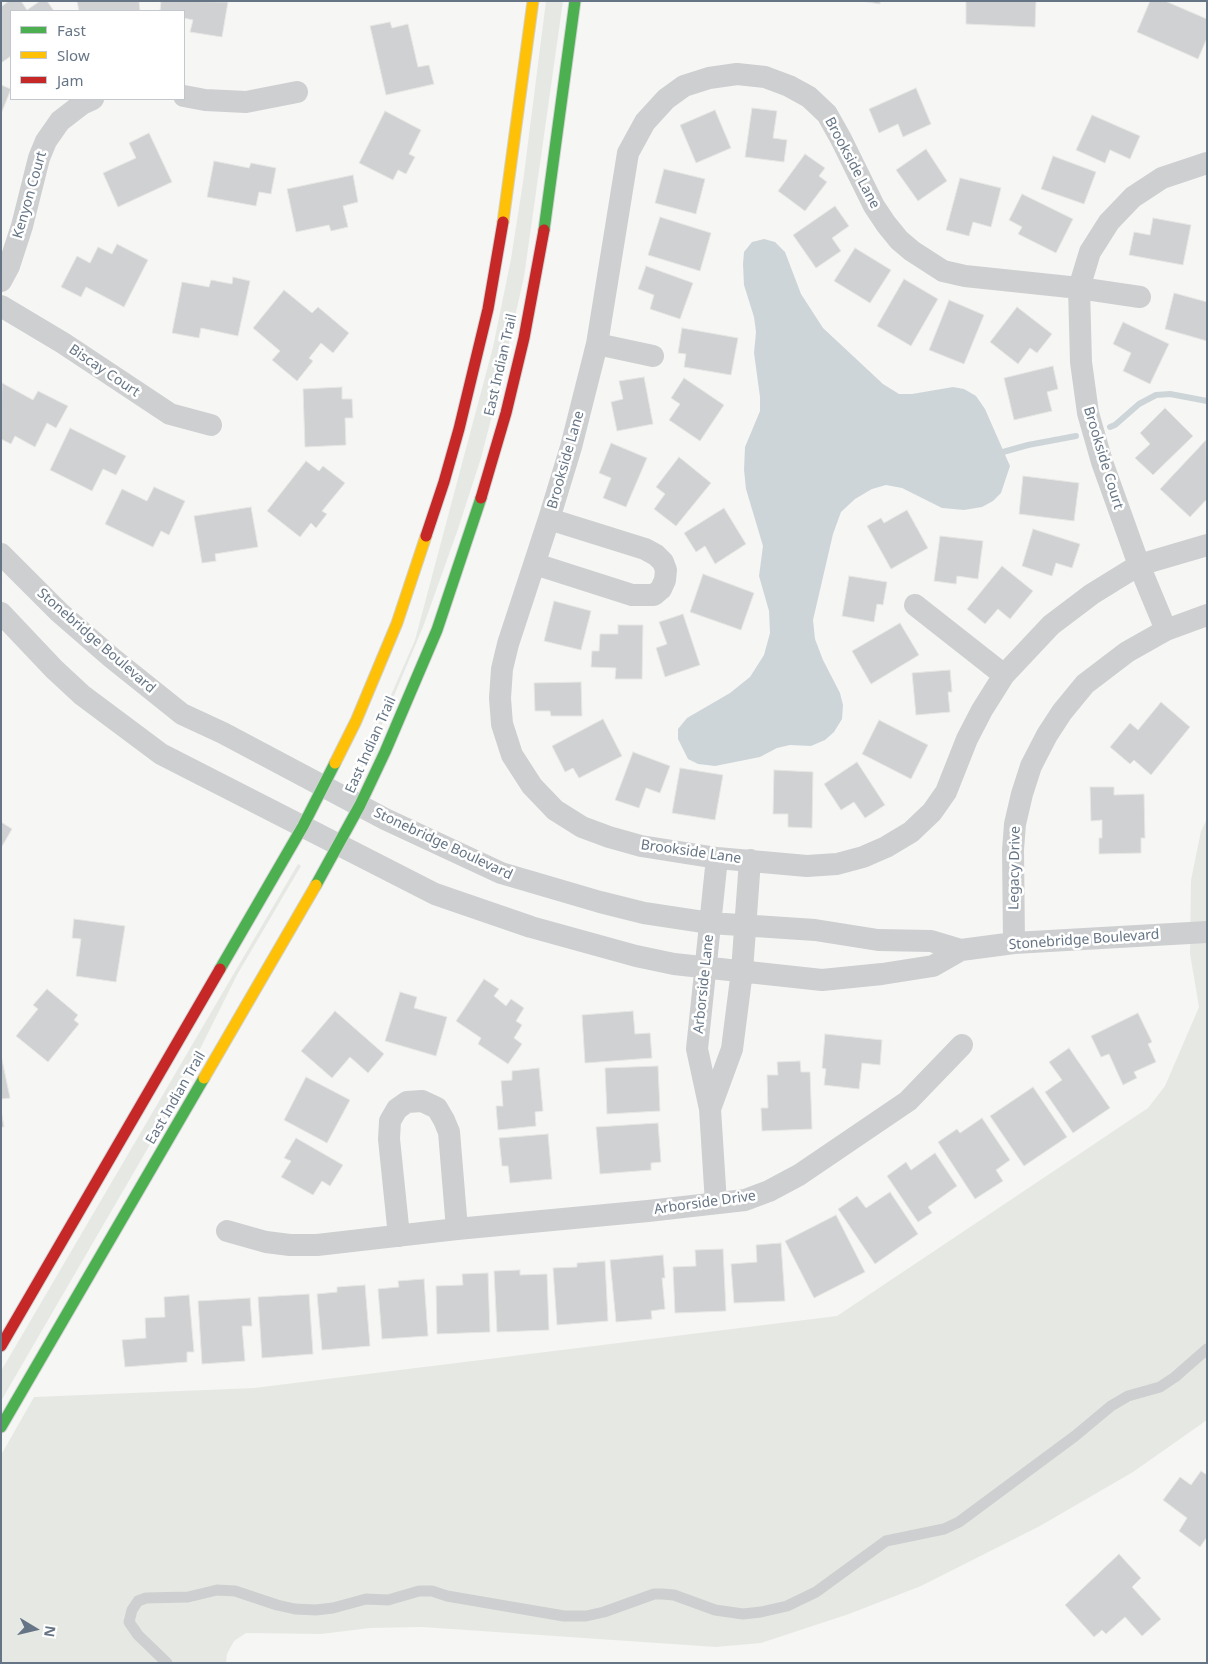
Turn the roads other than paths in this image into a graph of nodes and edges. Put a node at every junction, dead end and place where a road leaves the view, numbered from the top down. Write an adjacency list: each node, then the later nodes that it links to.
1 (533, 1): 24 (main road, East Indian Trail)
2 (575, 1): 25 (main road, East Indian Trail)
3 (297, 92): 4 (street)
4 (185, 96)
5 (91, 100): 7 (street, Kenyon Court)
6 (1207, 163): 8 (street, Brookside Court)
7 (1, 281)
8 (1079, 288): 9 (street, Brookside Lane); 11 (street, Brookside Lane); 18 (street, Brookside Court)
9 (1140, 297)
10 (1, 306): 13 (street, Biscay Court)
11 (597, 344): 12 (street); 14 (street, Brookside Lane)
12 (653, 356)
13 (211, 425)
14 (550, 518): 17 (street, Brookside Lane); 17 (street, Brookside Lane)
15 (1207, 545): 18 (street, Brookside Lane)
16 (1, 554): 24 (street, Stonebridge Boulevard)
17 (535, 564): 28 (street, Brookside Lane)
18 (1138, 565): 22 (street, Brookside Court); 23 (street, Brookside Lane)
19 (915, 605): 23 (street)
20 (1, 613): 26 (street, Stonebridge Boulevard)
21 (1207, 615): 22 (street, Legacy Drive)
22 (1166, 630): 33 (street, Legacy Drive)
23 (1004, 675): 29 (street, Brookside Lane)
24 (323, 786): 25 (street, Stonebridge Boulevard); 26 (main road, East Indian Trail)
25 (360, 805): 27 (main road, East Indian Trail); 30 (street, Stonebridge Boulevard)
26 (303, 826): 27 (street, Stonebridge Boulevard); 43 (main road, East Indian Trail)
27 (339, 844): 35 (street, Stonebridge Boulevard); 45 (main road, East Indian Trail)
28 (717, 858): 29 (street, Brookside Lane); 30 (street, Arborside Lane)
29 (750, 860): 31 (street, Arborside Lane)
30 (710, 924): 31 (street, Stonebridge Boulevard); 35 (street, Arborside Lane)
31 (744, 926): 34 (street, Stonebridge Boulevard); 36 (street, Arborside Lane)
32 (1207, 932): 33 (street, Stonebridge Boulevard)
33 (1014, 943): 34 (street, Stonebridge Boulevard)
34 (961, 950): 36 (street, Stonebridge Boulevard)
35 (706, 966): 36 (street, Stonebridge Boulevard); 38 (street, Arborside Lane)
36 (742, 971): 38 (street, Arborside Lane)
37 (962, 1045): 39 (street, Arborside Drive)
38 (710, 1109): 39 (street, Arborside Lane)
39 (716, 1203): 40 (street, Arborside Drive)
40 (457, 1229): 42 (street, Arborside Drive); 42 (street)
41 (227, 1231): 42 (street, Arborside Drive)
42 (399, 1236)
43 (1, 1346)
44 (1207, 1350): 46 (lane)
45 (1, 1428)
46 (167, 1663)

